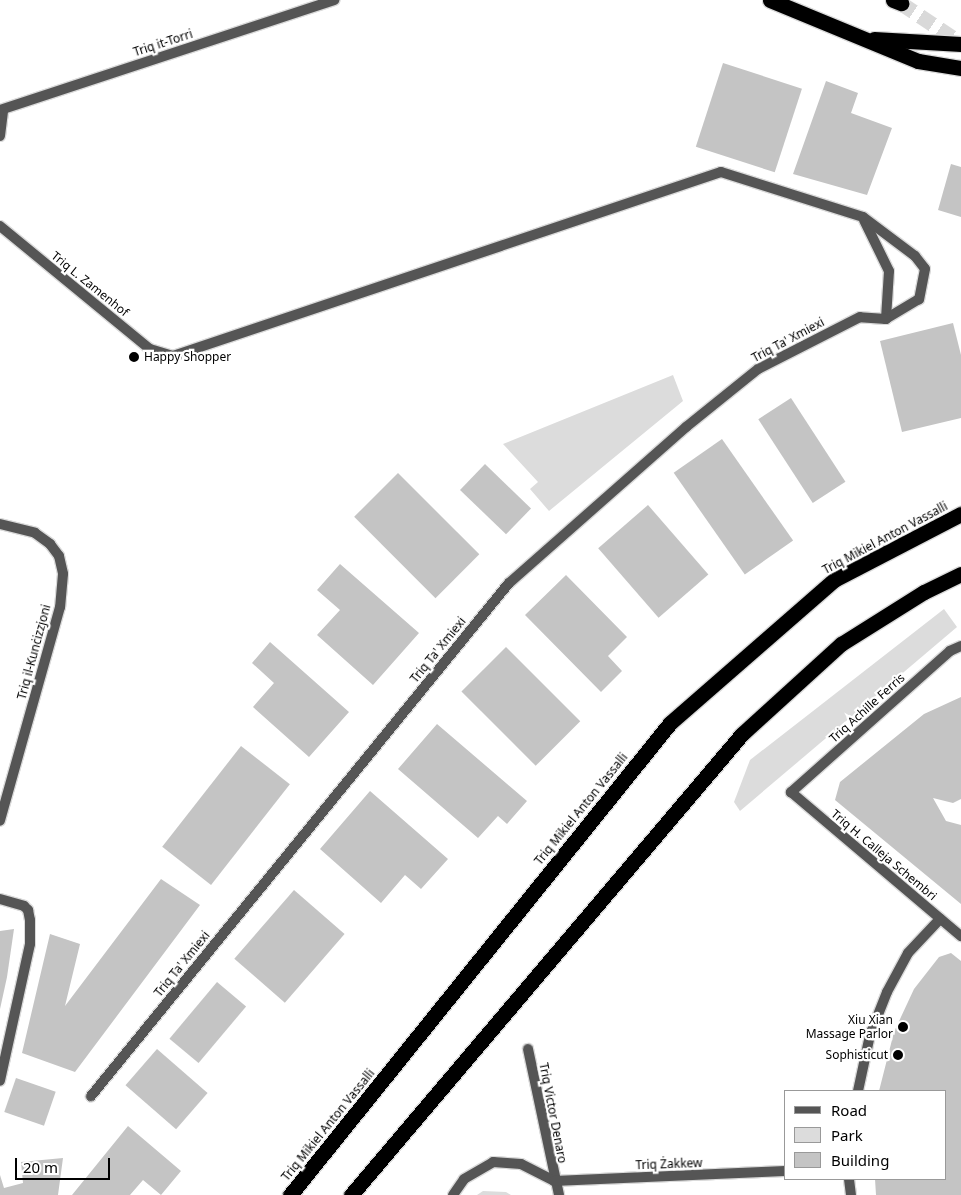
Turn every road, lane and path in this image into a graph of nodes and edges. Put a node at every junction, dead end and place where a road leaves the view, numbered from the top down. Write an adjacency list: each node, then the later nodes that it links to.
1 (334, 0): 6 (street, Triq it-Torri)
2 (770, 0): 3 (highway)
3 (863, 38): 4 (highway); 5 (highway)
4 (961, 44)
5 (961, 68)
6 (1, 110): 7 (street)
7 (0, 136)
8 (863, 217): 9 (street, Triq L. Zamenhof); 10 (street); 10 (street)
9 (0, 226)
10 (886, 319): 23 (street, Triq Ta' Xmiexi)
11 (961, 514): 27 (highway, Triq Mikiel Anton Vassalli)
12 (0, 524): 16 (street, Triq il-Kunċizzjoni)
13 (961, 574): 28 (highway)
14 (961, 646): 15 (street, Triq Achille Ferris)
15 (791, 792): 18 (street, Triq H. Calleja Schembri)
16 (0, 821)
17 (0, 899): 21 (street)
18 (940, 919): 19 (street, Triq H. Calleja Schembri); 22 (street)
19 (961, 936)
20 (528, 1050): 26 (street, Triq Victor Denaro)
21 (0, 1081)
22 (858, 1090)
23 (91, 1096)
24 (784, 1171): 26 (street, Triq Żakkew)
25 (849, 1180): 31 (street)
26 (554, 1181): 29 (street, Triq Victor Denaro); 30 (street, Triq Victor Denaro)
27 (290, 1195)
28 (351, 1195)
29 (453, 1195)
30 (559, 1195)
31 (851, 1195)

